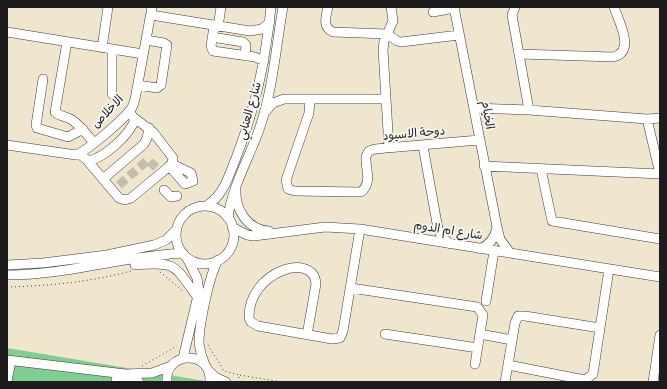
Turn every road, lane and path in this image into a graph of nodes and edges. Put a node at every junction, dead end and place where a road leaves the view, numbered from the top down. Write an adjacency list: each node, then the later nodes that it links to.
1 (108, 7): 22 (street)
2 (221, 7): 13 (street)
3 (271, 7): 12 (street, شارع العنابي)
4 (328, 7): 16 (street)
5 (391, 7): 16 (street)
6 (515, 7): 26 (street)
7 (614, 7): 26 (street)
8 (281, 8): 29 (street, شارع العنابي)
9 (454, 8): 11 (street); 17 (street, الخيام)
10 (152, 11): 13 (street); 18 (street, الاخلاص)
11 (433, 12)
12 (270, 22): 14 (street); 21 (street, شارع العنابي)
13 (216, 26): 14 (street); 20 (street)
14 (250, 31): 21 (street)
15 (7, 32): 19 (street)
16 (388, 34): 17 (street); 33 (street)
17 (459, 35): 35 (street, الخيام)
18 (146, 40): 25 (street, الاخلاص); 30 (street)
19 (67, 42): 22 (street); 43 (street)
20 (212, 42): 24 (street); 24 (street)
21 (266, 46): 27 (street, شارع العنابي)
22 (102, 48): 23 (street)
23 (112, 49): 25 (street); 31 (street)
24 (245, 52): 27 (street)
25 (143, 54): 30 (street, الاخلاص)
26 (520, 54): 36 (street)
27 (264, 61): 60 (street, شارع العنابي)
28 (43, 79): 43 (street)
29 (271, 83): 32 (street); 38 (street, شارع العنابي)
30 (138, 85): 37 (street, الاخلاص)
31 (112, 94)
32 (284, 99): 34 (street); 38 (street)
33 (386, 99): 34 (street); 48 (street)
34 (310, 100): 48 (street, دوحة الاسيود)
35 (474, 108): 36 (street); 44 (street, الخيام)
36 (529, 110): 41 (street)
37 (129, 111): 40 (street); 45 (street, الاخلاص)
38 (264, 113): 58 (street, شارع العنابي)
39 (660, 118): 41 (street)
40 (135, 119): 42 (street); 50 (street)
41 (648, 119): 54 (street)
42 (149, 128): 51 (street); 55 (street)
43 (83, 129): 45 (street)
44 (479, 140): 47 (street, دوحة الاسيود); 52 (street, الخيام)
45 (94, 143): 49 (street, الاخلاص)
46 (7, 145): 49 (street)
47 (423, 146): 48 (street, دوحة الاسيود); 66 (street)
48 (389, 148)
49 (79, 154): 50 (street)
50 (88, 161): 55 (street)
51 (170, 165): 57 (street); 57 (street)
52 (484, 166): 53 (street); 63 (street, الخيام)
53 (541, 169): 54 (street); 68 (street)
54 (660, 174)
55 (103, 179): 59 (street)
56 (120, 184): 59 (street)
57 (159, 185): 59 (street)
58 (237, 186): 61 (street, شارع العنابي); 67 (street)
59 (112, 191)
60 (206, 206): 61 (street); 64 (street)
61 (228, 218): 62 (street)
62 (232, 227): 67 (street, شارع ام الدوم); 75 (street)
63 (496, 228): 71 (street); 73 (street, الخيام)
64 (177, 229): 74 (street); 77 (street)
65 (360, 229): 67 (street, شارع ام الدوم); 69 (street, شارع ام الدوم); 86 (street)
66 (438, 229): 69 (street); 70 (street)
67 (279, 232)
68 (660, 239)
69 (426, 240): 70 (street, شارع ام الدوم)
70 (450, 244): 71 (street, شارع ام الدوم)
71 (480, 249): 72 (street, شارع ام الدوم)
72 (494, 251): 73 (street, شارع ام الدوم); 89 (street)
73 (510, 253): 79 (street, شارع ام الدوم)
74 (185, 255): 75 (street); 78 (street); 88 (street)
75 (218, 260): 103 (street)
76 (164, 263): 78 (street); 82 (path); 88 (street)
77 (7, 265)
78 (106, 265): 83 (street)
79 (610, 269): 84 (street, شارع ام الدوم); 90 (street)
80 (134, 270): 85 (path)
81 (156, 270): 82 (path)
82 (160, 272): 87 (path)
83 (7, 275)
84 (660, 277)
85 (7, 287)
86 (351, 288): 92 (street); 93 (street)
87 (188, 295)
88 (198, 298): 97 (street)
89 (486, 301)
90 (600, 328): 95 (street); 101 (street)
91 (385, 334): 96 (street)
92 (480, 334): 95 (street); 96 (street)
93 (307, 335): 93 (street)
94 (660, 335): 112 (street)
95 (512, 340): 101 (street)
96 (478, 348): 100 (street)
97 (183, 358): 102 (street); 103 (street)
98 (9, 360): 99 (street); 104 (street)
99 (34, 364): 102 (street); 105 (street)
100 (475, 364)
101 (508, 365): 111 (street)
102 (172, 366): 106 (street)
103 (207, 368): 107 (street); 108 (street)
104 (7, 381)
105 (139, 382)
106 (167, 382)
107 (210, 382)
108 (226, 382)
109 (239, 382): 110 (path)
110 (282, 382)
111 (505, 382)
112 (653, 382)

